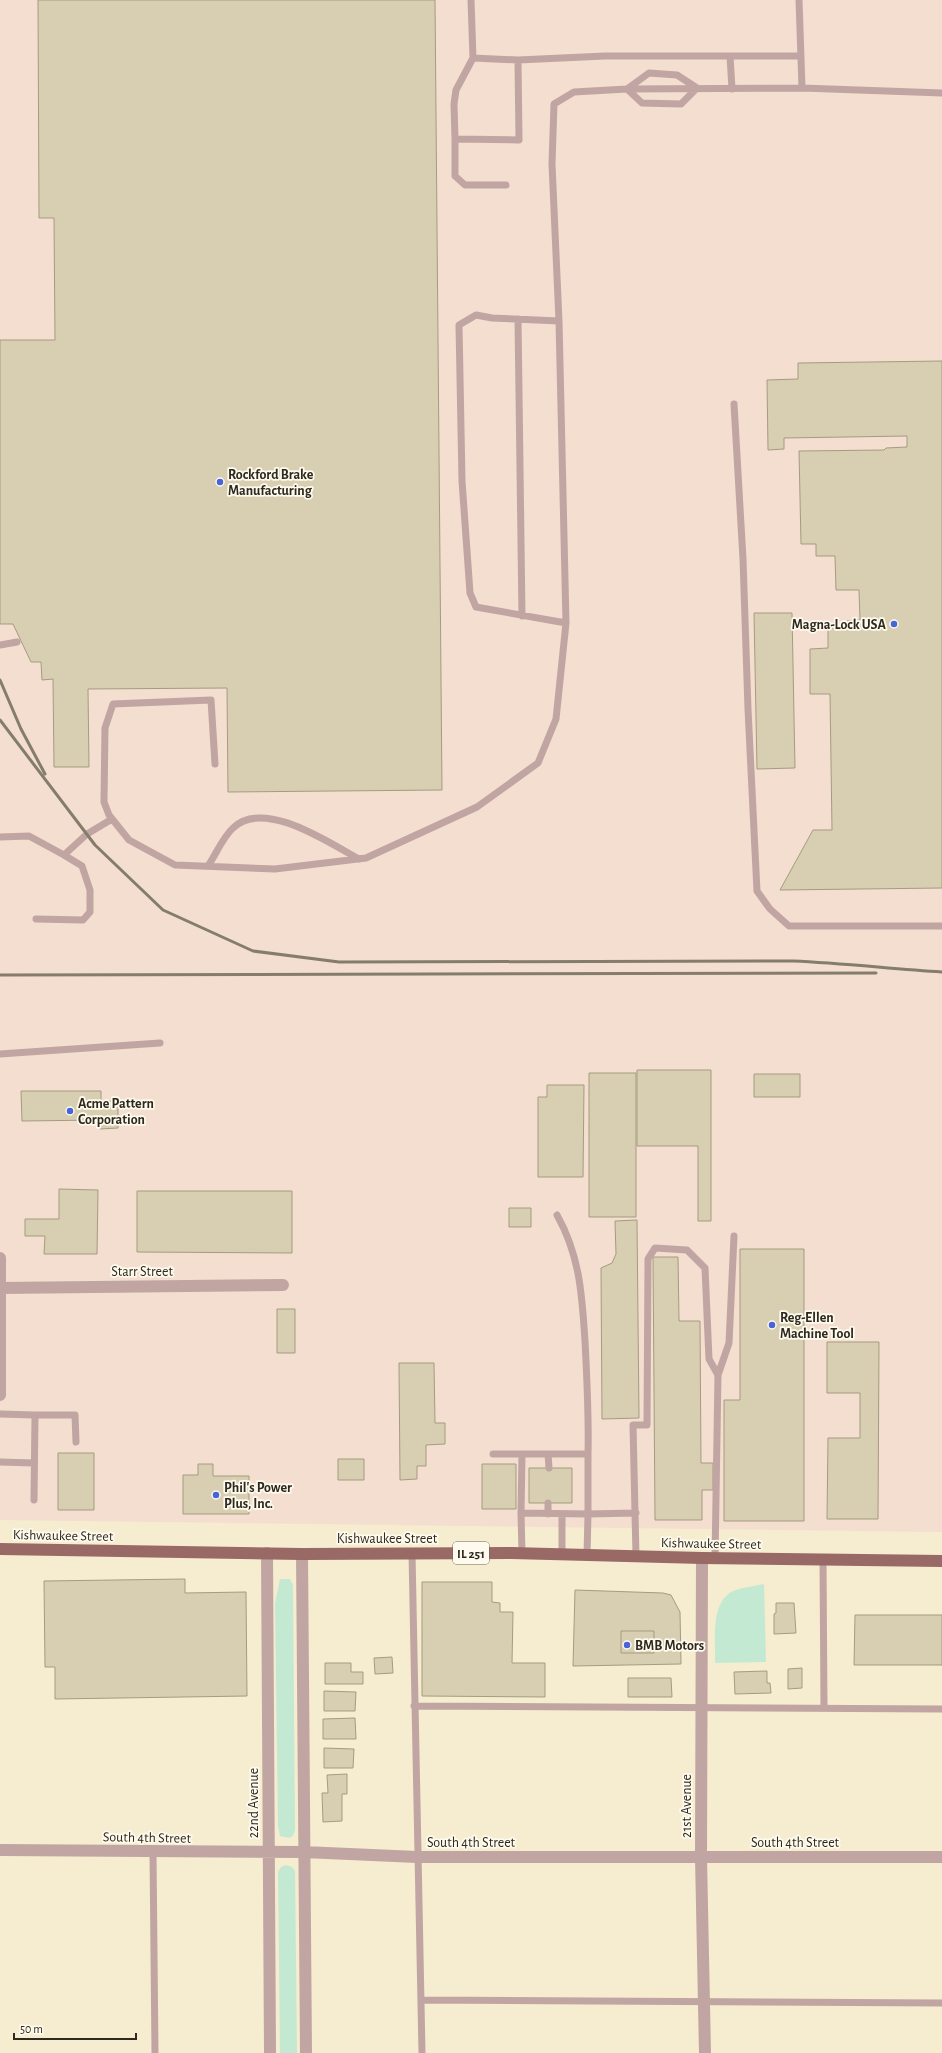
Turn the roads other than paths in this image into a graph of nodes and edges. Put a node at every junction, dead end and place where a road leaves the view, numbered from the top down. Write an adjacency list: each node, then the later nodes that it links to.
1 (471, 0): 5 (lane)
2 (799, 0): 4 (lane)
3 (730, 56): 4 (lane); 6 (lane); 10 (lane)
4 (800, 56): 8 (lane)
5 (474, 58): 6 (lane); 12 (lane)
6 (518, 60): 12 (lane)
7 (697, 88): 9 (lane); 9 (lane); 9 (lane); 10 (lane)
8 (802, 88): 10 (lane); 11 (lane)
9 (626, 89): 15 (lane)
10 (732, 89)
11 (942, 93)
12 (455, 139): 13 (lane)
13 (506, 185)
14 (518, 319): 15 (lane); 17 (lane); 17 (lane)
15 (559, 321): 18 (lane)
16 (734, 404): 28 (lane)
17 (522, 616): 18 (lane)
18 (566, 623): 25 (lane)
19 (17, 642): 20 (lane)
20 (0, 646)
21 (215, 764): 22 (lane)
22 (112, 819): 24 (lane); 26 (lane)
23 (0, 837): 24 (lane)
24 (64, 855): 27 (lane)
25 (359, 859): 26 (lane); 26 (lane)
26 (208, 866)
27 (36, 919)
28 (942, 926)
29 (160, 1043): 30 (lane)
30 (0, 1054)
31 (557, 1215): 44 (lane)
32 (734, 1236): 36 (lane)
33 (0, 1258): 35 (street)
34 (283, 1285): 35 (street, Starr Street)
35 (0, 1288): 37 (street)
36 (718, 1375): 51 (lane); 64 (lane)
37 (0, 1394)
38 (0, 1414): 39 (lane)
39 (35, 1415): 40 (lane); 46 (lane)
40 (76, 1442)
41 (493, 1454): 42 (lane)
42 (522, 1454): 43 (lane); 50 (lane)
43 (548, 1454): 44 (lane); 47 (lane)
44 (588, 1454): 54 (lane)
45 (0, 1462): 46 (lane)
46 (34, 1463): 48 (lane)
47 (548, 1468)
48 (34, 1500)
49 (548, 1503): 52 (lane)
50 (521, 1513): 52 (lane); 58 (lane)
51 (636, 1513): 54 (lane); 62 (lane)
52 (548, 1514): 53 (lane)
53 (562, 1514): 54 (lane); 60 (lane)
54 (588, 1514): 61 (lane)
55 (0, 1549): 56 (main road, Kishwaukee Street / IL 251)
56 (266, 1553): 59 (main road, Kishwaukee Street / IL 251); 73 (street, 22nd Avenue)
57 (412, 1553): 58 (main road, Kishwaukee Street / IL 251); 59 (main road, Kishwaukee Street / IL 251); 67 (lane)
58 (522, 1553): 60 (main road, Kishwaukee Street / IL 251)
59 (302, 1554): 74 (street)
60 (562, 1554): 61 (main road, Kishwaukee Street / IL 251)
61 (587, 1555): 62 (main road, Kishwaukee Street / IL 251)
62 (636, 1556): 63 (main road, Kishwaukee Street / IL 251)
63 (702, 1558): 64 (main road, Kishwaukee Street / IL 251); 68 (street, 21st Avenue)
64 (716, 1558): 65 (main road, Kishwaukee Street / IL 251)
65 (823, 1560): 66 (main road, Kishwaukee Street / IL 251); 69 (lane)
66 (942, 1561)
67 (414, 1706): 68 (lane); 75 (lane)
68 (701, 1707): 69 (lane); 76 (street, 21st Avenue)
69 (824, 1708): 70 (lane)
70 (942, 1709)
71 (0, 1850): 72 (street, South 4th Street)
72 (153, 1852): 73 (street, South 4th Street); 81 (lane)
73 (269, 1852): 74 (street, South 4th Street); 82 (street, 22nd Avenue)
74 (304, 1852): 75 (street, South 4th Street); 83 (street)
75 (417, 1857): 76 (street, South 4th Street); 78 (lane)
76 (701, 1857): 77 (street, South 4th Street); 79 (street, 21st Avenue)
77 (942, 1857)
78 (421, 2000): 79 (lane); 84 (lane)
79 (704, 2002): 80 (lane); 85 (street, 21st Avenue)
80 (942, 2003)
81 (155, 2053)
82 (270, 2053)
83 (306, 2053)
84 (422, 2053)
85 (704, 2053)

